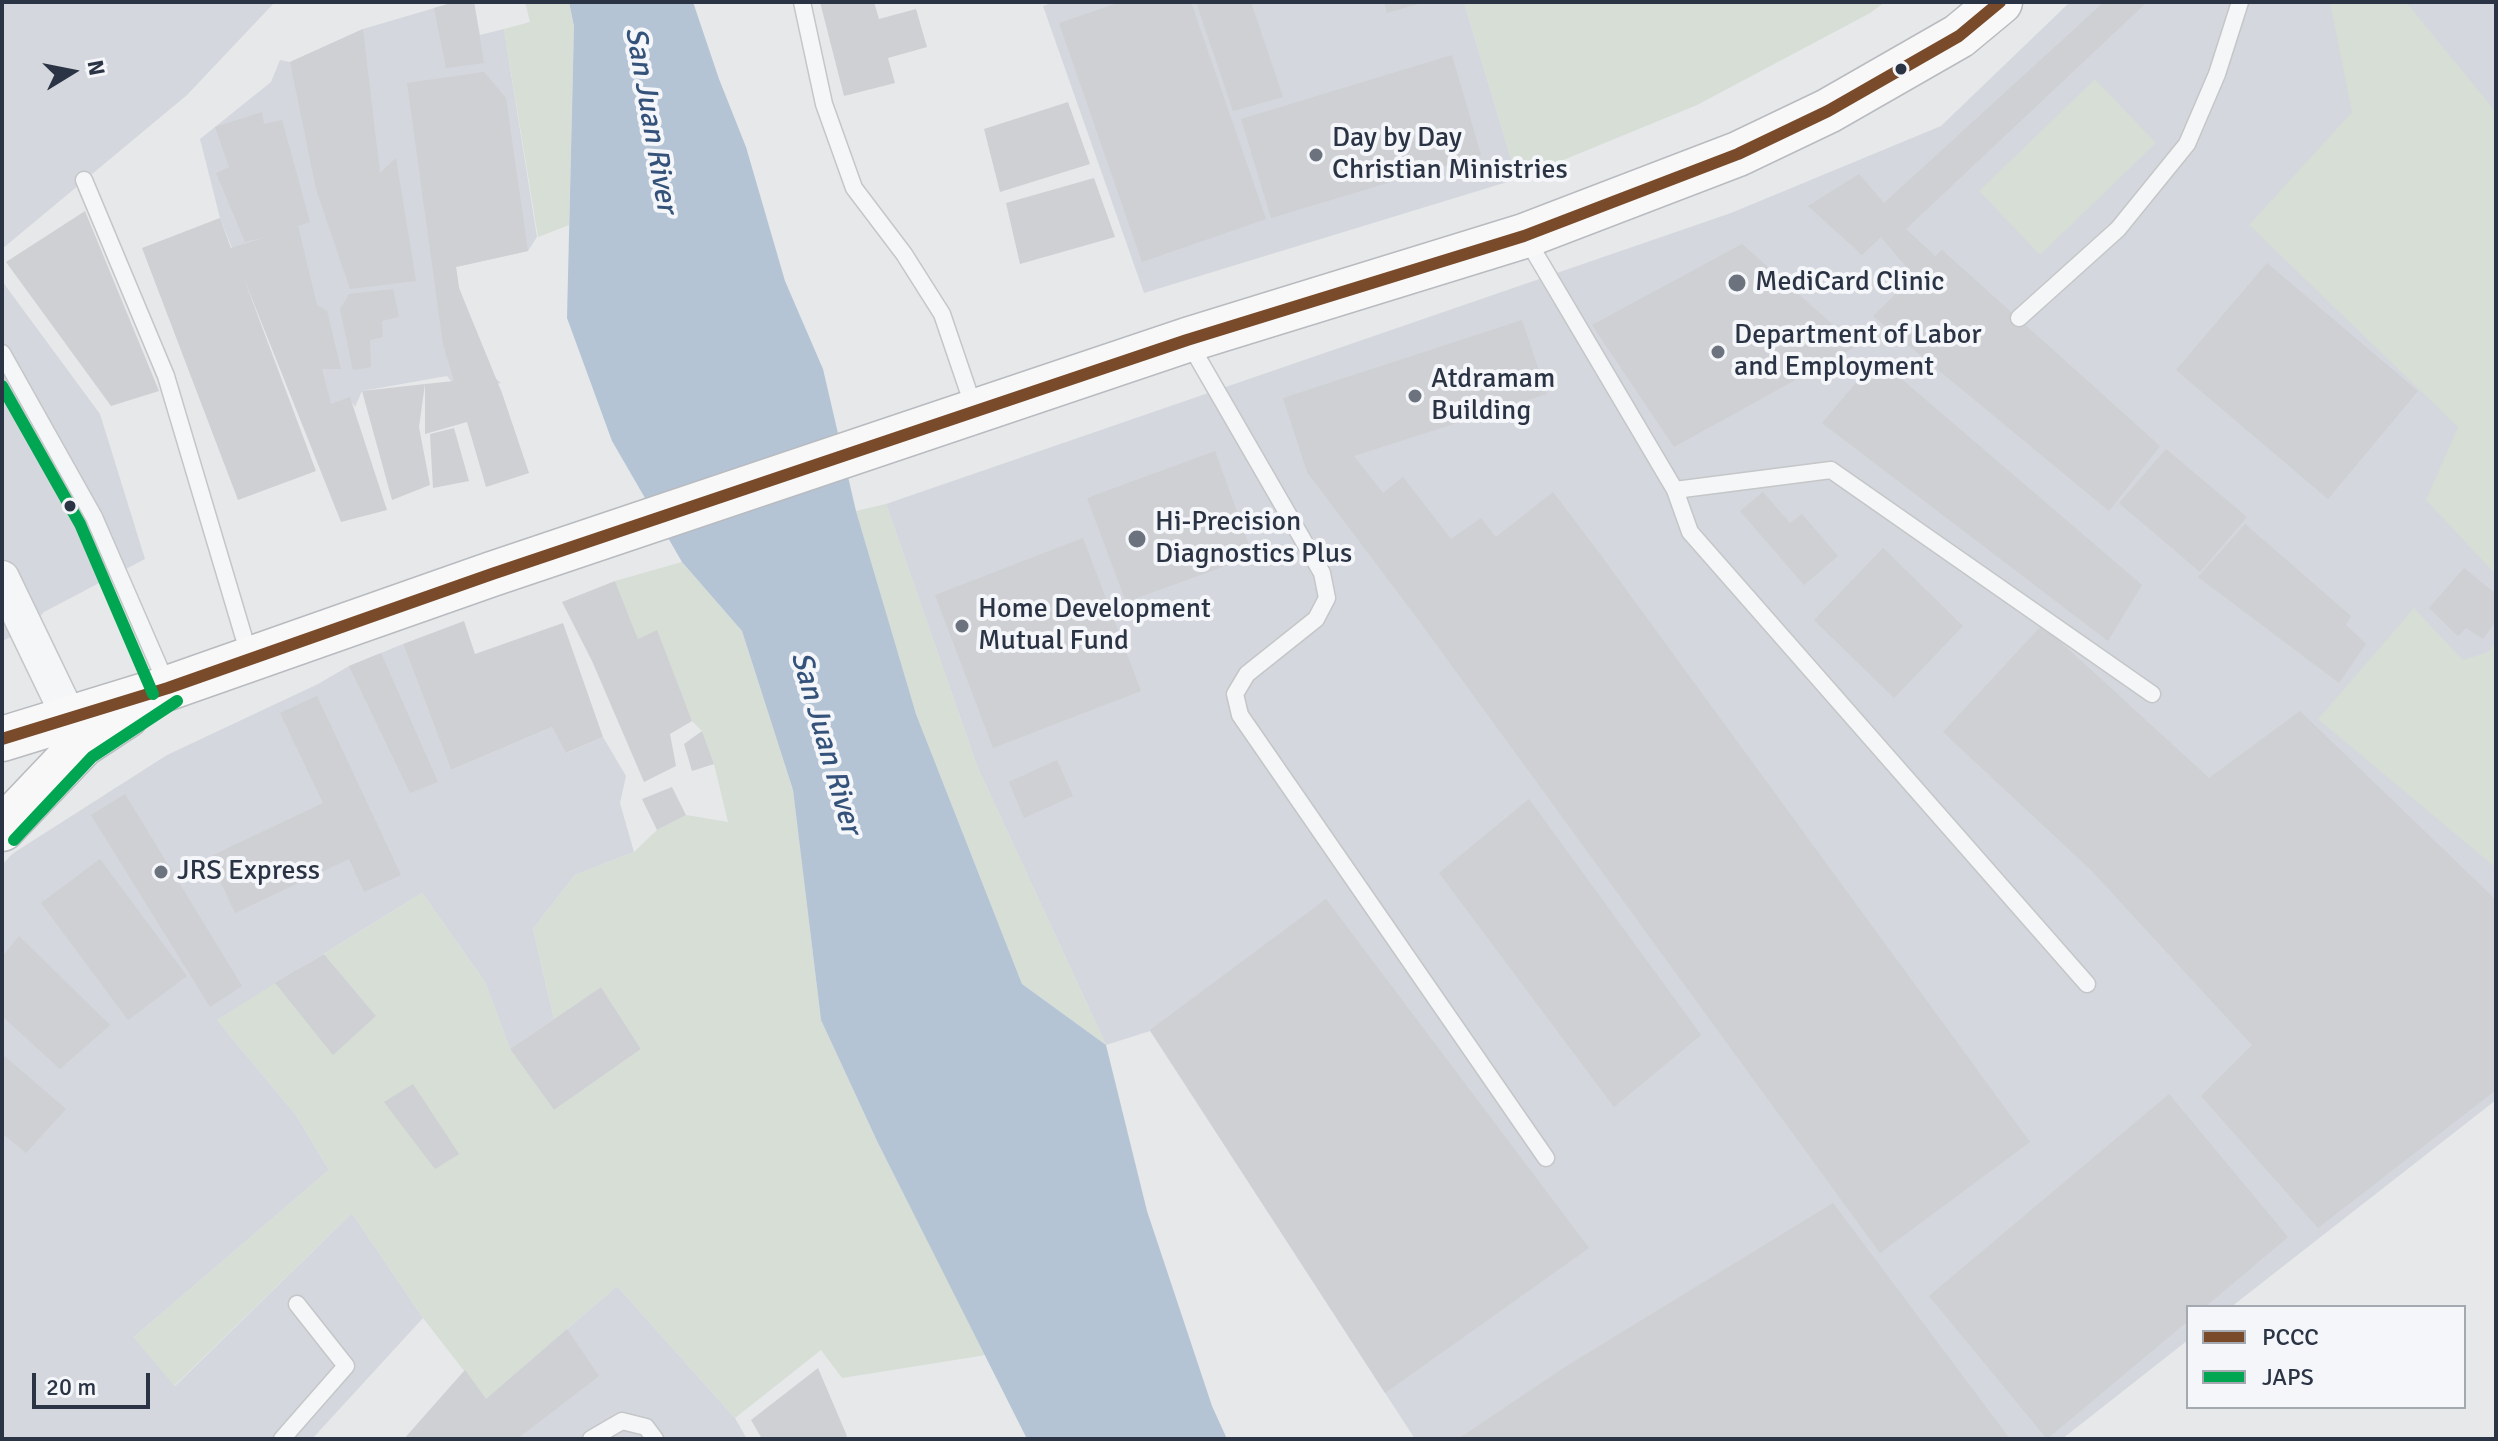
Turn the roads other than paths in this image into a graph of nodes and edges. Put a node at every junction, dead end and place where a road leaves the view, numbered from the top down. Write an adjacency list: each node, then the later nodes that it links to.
1 (802, 2): 9 (lane)
2 (2000, 2): 5 (highway)
3 (2240, 2): 6 (lane)
4 (84, 180): 12 (lane)
5 (1524, 236): 7 (highway); 10 (lane)
6 (2019, 318)
7 (1187, 340): 9 (highway); 19 (lane)
8 (2, 353): 13 (lane)
9 (975, 412): 12 (highway)
10 (1675, 490): 14 (lane); 18 (lane)
11 (2, 578): 15 (street)
12 (250, 659): 13 (highway)
13 (168, 688): 15 (highway)
14 (2152, 694)
15 (77, 732): 16 (highway); 17 (highway)
16 (2, 739)
17 (2, 829)
18 (2087, 984)
19 (1546, 1158)
20 (297, 1304): 21 (lane)
21 (282, 1439)
22 (591, 1439): 23 (lane)
23 (655, 1439)

